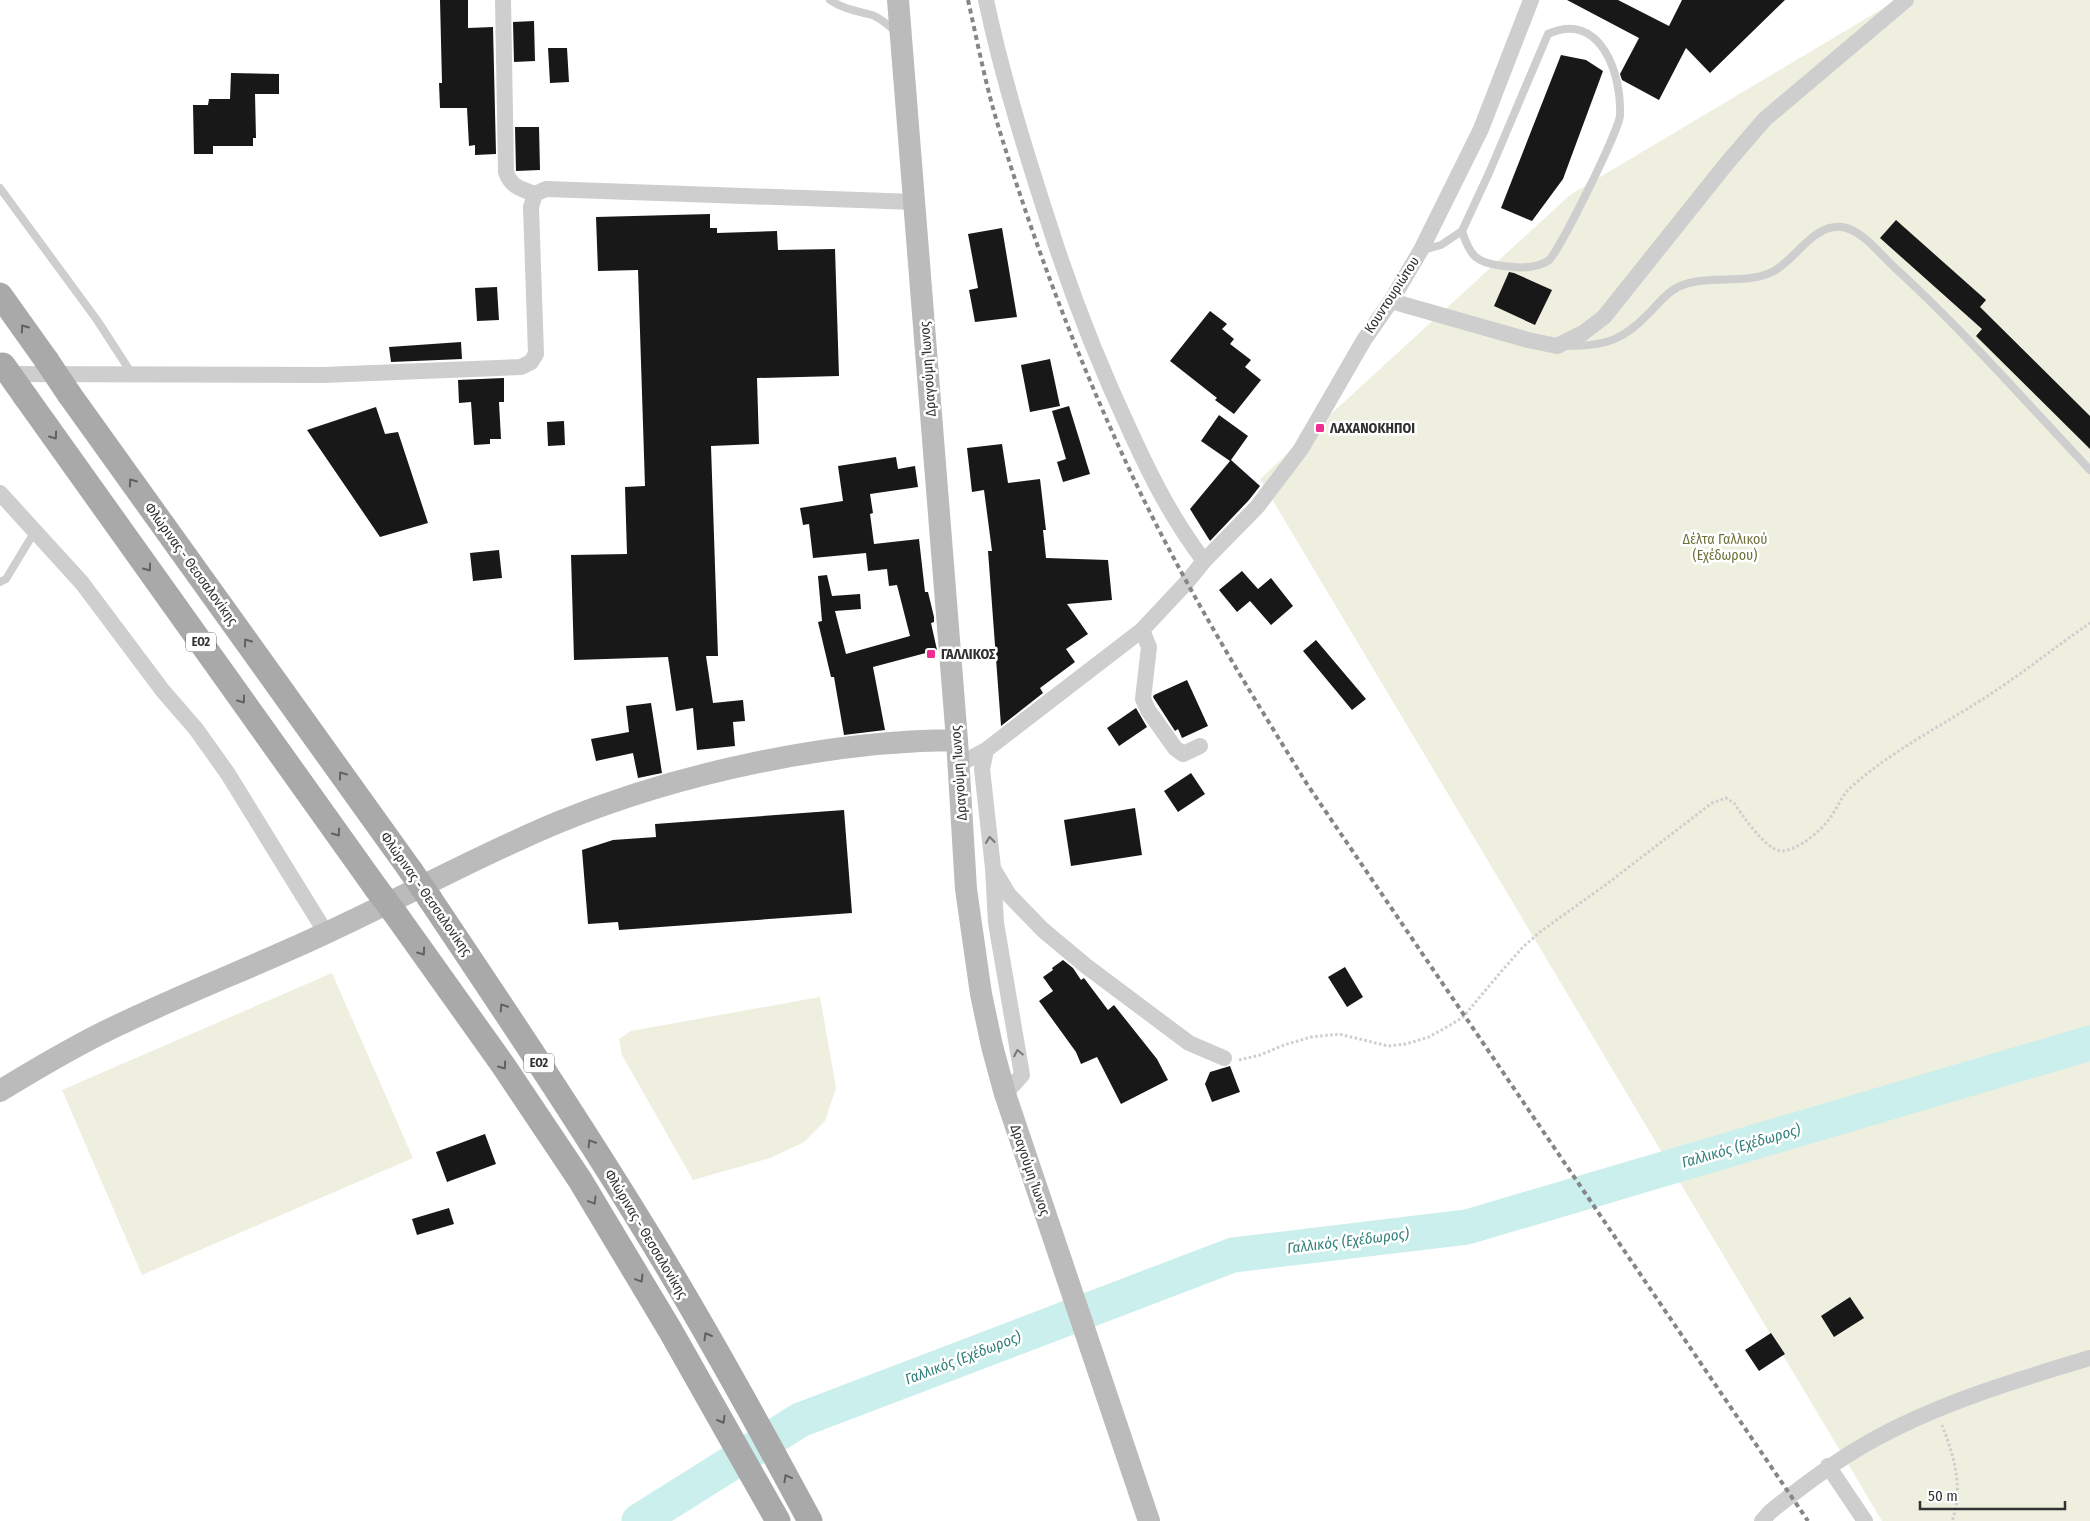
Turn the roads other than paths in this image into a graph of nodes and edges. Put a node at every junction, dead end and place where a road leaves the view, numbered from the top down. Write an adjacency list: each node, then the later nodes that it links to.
1 (503, 0): 9 (street)
2 (830, 0): 7 (lane)
3 (898, 0): 7 (main road, Δραγούμη Ίωνος)
4 (986, 0): 21 (street)
5 (1531, 0): 12 (street, Κουντουριώτου)
6 (1906, 0): 15 (street)
7 (902, 36): 10 (main road, Δραγούμη Ίωνος)
8 (0, 188): 17 (lane)
9 (535, 194): 10 (street); 17 (street)
10 (915, 202): 24 (main road, Δραγούμη Ίωνος)
11 (1462, 231): 11 (lane); 12 (lane)
12 (1421, 250): 14 (street, Κουντουριώτου)
13 (0, 295): 36 (main road, Φλώρινας - Θεσσαλονίκης / ΕΟ2, one-way to 13, bridge)
14 (1391, 301): 15 (street); 21 (street, Κουντουριώτου)
15 (1557, 346): 18 (lane)
16 (1, 367): 17 (street); 35 (main road, Φλώρινας - Θεσσαλονίκης / ΕΟ2, one-way to 35, bridge)
17 (134, 375)
18 (2090, 470)
19 (0, 493): 20 (street)
20 (35, 532): 22 (lane); 29 (street)
21 (1204, 561): 23 (street, Κουντουριώτου)
22 (0, 582)
23 (1142, 630): 25 (street); 26 (street, Κουντουριώτου)
24 (957, 740): 27 (main road, Δραγούμη Ίωνος); 29 (main road)
25 (1200, 746)
26 (986, 750): 27 (street, Κουντουριώτου); 28 (street, one-way to 26)
27 (958, 765): 32 (main road, Δραγούμη Ίωνος)
28 (993, 868): 30 (street); 32 (street, one-way to 28)
29 (326, 933): 31 (main road)
30 (1224, 1058)
31 (0, 1091)
32 (1005, 1094): 37 (main road, Δραγούμη Ίωνος)
33 (2090, 1358): 34 (street)
34 (1828, 1466): 38 (street); 39 (street)
35 (778, 1521)
36 (810, 1521)
37 (1149, 1521)
38 (1762, 1521)
39 (1865, 1521)

